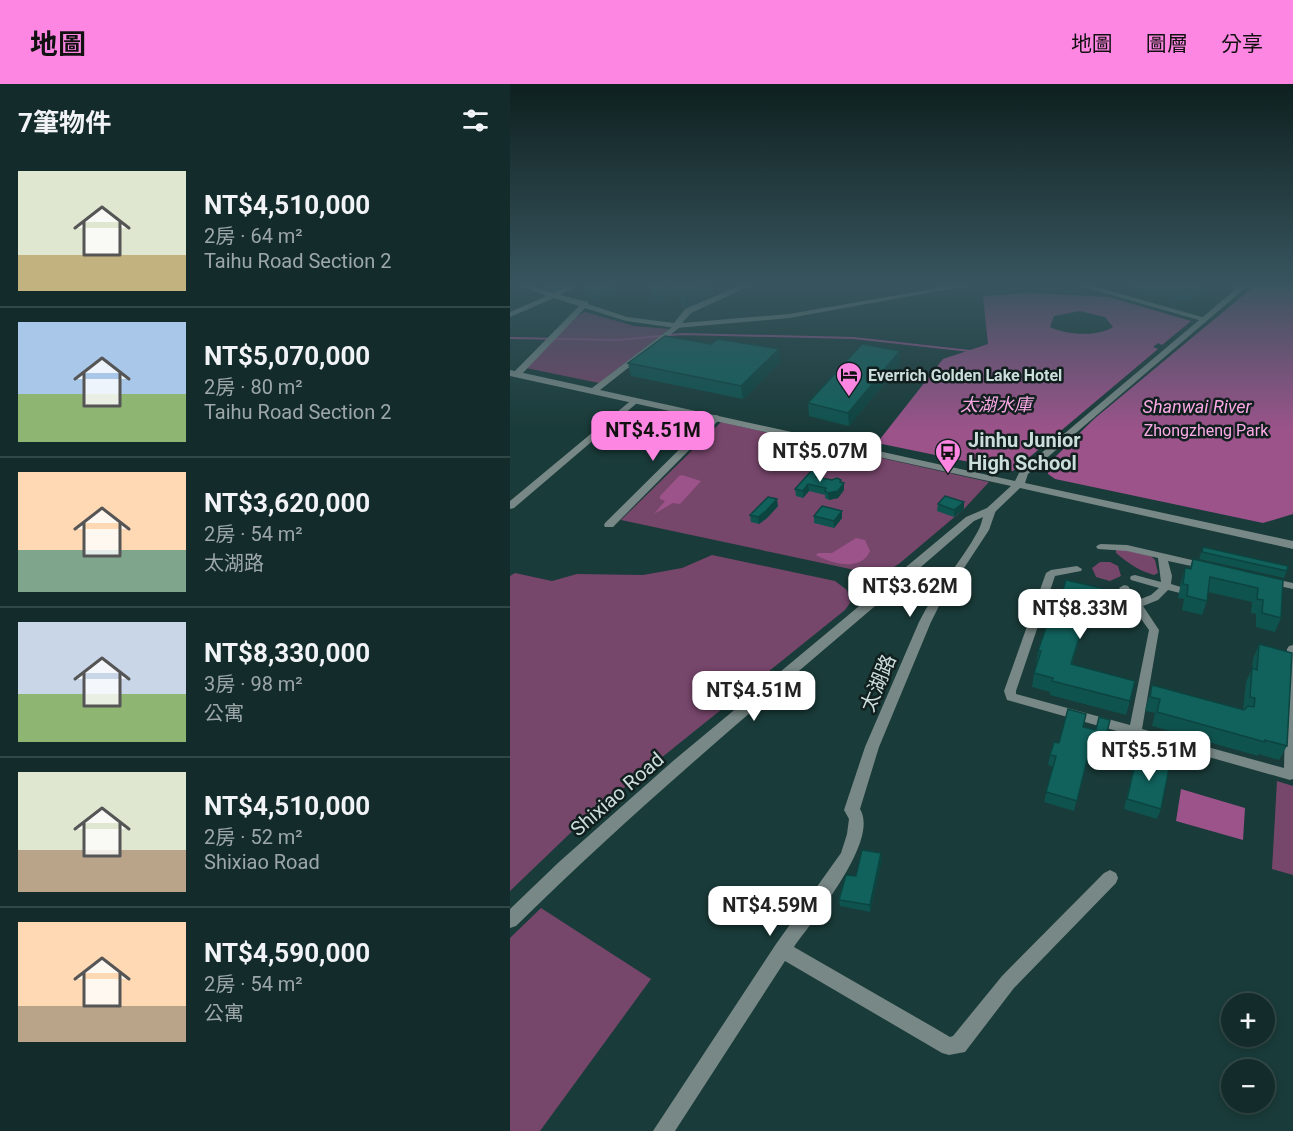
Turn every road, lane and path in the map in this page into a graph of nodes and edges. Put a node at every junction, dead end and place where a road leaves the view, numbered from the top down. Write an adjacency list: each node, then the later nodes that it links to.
1 (558, 332): 4 (street)
2 (668, 332): 5 (street)
3 (1190, 332): 8 (street, Shixiao Road)
4 (513, 373): 5 (street)
5 (594, 391): 6 (street)
6 (634, 401): 7 (street); 9 (street)
7 (716, 418): 8 (street); 11 (street)
8 (1019, 484): 10 (street, Shixiao Road); 12 (street)
9 (510, 506)
10 (991, 510): 27 (street, Shixiao Road); 28 (street, 太湖路)
11 (609, 525)
12 (1293, 545)
13 (1101, 547): 14 (street)
14 (1162, 556): 15 (street); 19 (street)
15 (1217, 568)
16 (1077, 569): 25 (street)
17 (1135, 578): 19 (street)
18 (1260, 578): 20 (street)
19 (1167, 586): 22 (street); 23 (street)
20 (1293, 586)
21 (1124, 588): 23 (street)
22 (1180, 590)
23 (1136, 605): 25 (street)
24 (1293, 649): 25 (street)
25 (1135, 732)
26 (1110, 878): 28 (street)
27 (510, 920)
28 (782, 950): 29 (street, 太湖路)
29 (663, 1131)

